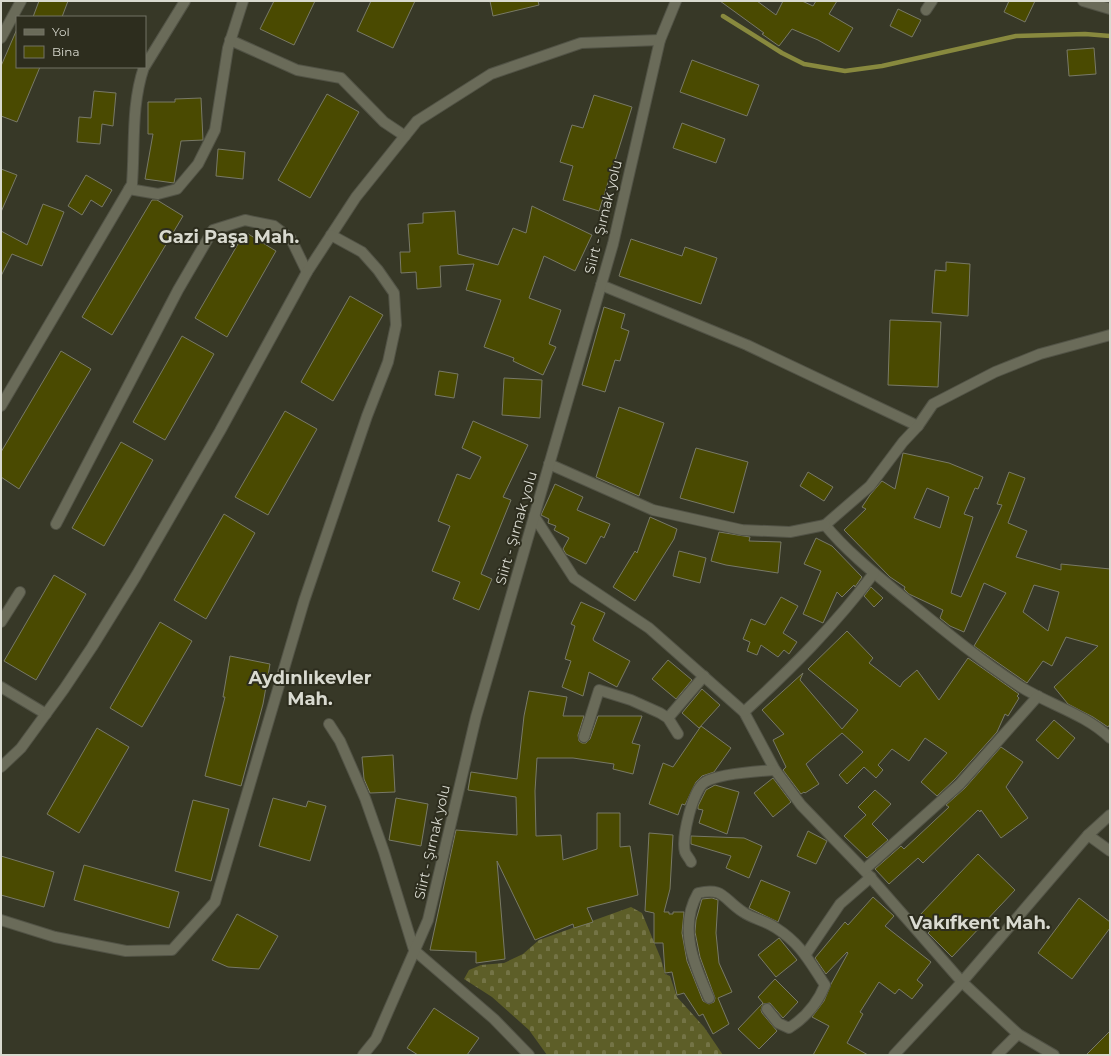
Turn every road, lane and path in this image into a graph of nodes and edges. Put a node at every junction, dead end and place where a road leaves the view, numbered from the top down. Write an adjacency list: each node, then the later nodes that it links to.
1 (21, 1): 9 (street)
2 (185, 1): 12 (street)
3 (243, 1): 10 (street)
4 (676, 1): 11 (street, Siirt - Şırnak yolu)
5 (932, 1): 8 (street)
6 (1083, 1): 7 (street)
7 (1110, 9)
8 (926, 10)
9 (1, 38)
10 (230, 40): 14 (street); 15 (street)
11 (660, 40): 14 (street); 18 (street, Siirt - Şırnak yolu)
12 (146, 64)
13 (145, 68): 15 (street)
14 (405, 136): 16 (street)
15 (129, 189): 20 (street)
16 (331, 235): 17 (street); 46 (street)
17 (307, 272): 24 (street); 33 (street)
18 (600, 285): 21 (street); 22 (street, Siirt - Şırnak yolu)
19 (1110, 335): 21 (street)
20 (1, 406)
21 (918, 426): 25 (street)
22 (549, 464): 23 (street, Siirt - Şırnak yolu); 25 (street)
23 (534, 516): 29 (street); 47 (street, Siirt - Şırnak yolu)
24 (56, 524)
25 (825, 525): 26 (street)
26 (874, 573): 31 (street); 32 (street)
27 (20, 592): 28 (street)
28 (1, 622)
29 (704, 676): 32 (street); 34 (street)
30 (1, 687): 33 (street)
31 (1038, 696): 38 (street); 45 (street)
32 (744, 712): 40 (street)
33 (46, 714): 39 (street)
34 (668, 718): 36 (street); 37 (street)
35 (329, 724): 47 (street)
36 (678, 734)
37 (584, 738)
38 (1110, 738)
39 (1, 767)
40 (775, 770): 44 (street); 45 (street)
41 (1110, 815): 42 (street)
42 (1088, 835): 43 (street); 49 (street)
43 (1110, 851)
44 (692, 862)
45 (868, 874): 48 (street); 49 (street)
46 (1, 920)
47 (414, 950): 53 (street, Siirt - Şırnak yolu); 54 (street)
48 (806, 954): 50 (street); 51 (street)
49 (962, 982): 52 (street); 55 (street)
50 (708, 998)
51 (767, 1009)
52 (1018, 1034): 56 (street); 57 (street)
53 (363, 1055)
54 (529, 1055)
55 (894, 1055)
56 (997, 1055)
57 (1054, 1055)

